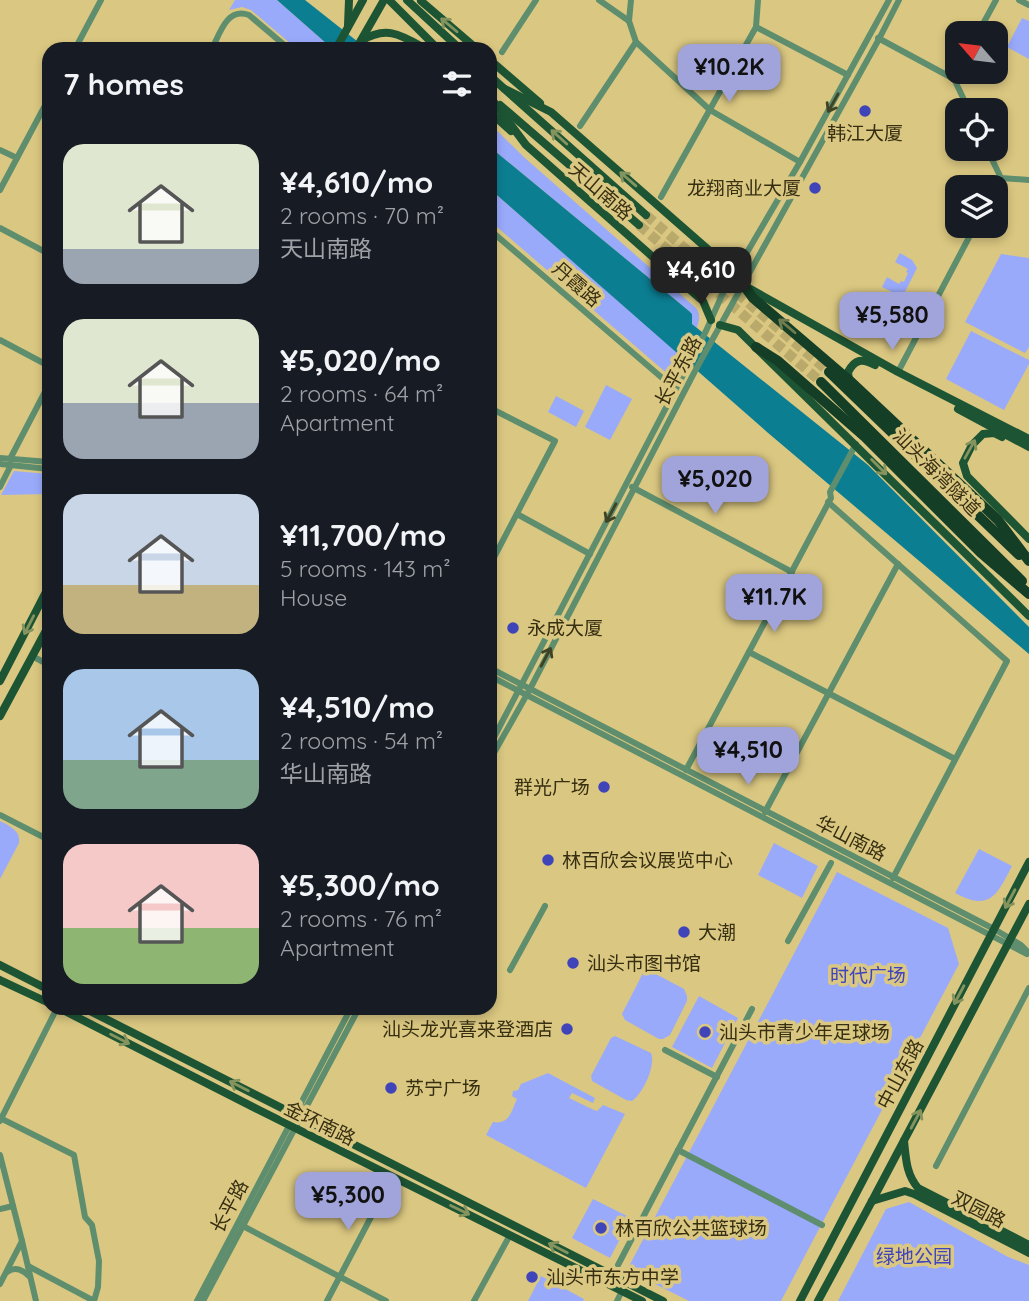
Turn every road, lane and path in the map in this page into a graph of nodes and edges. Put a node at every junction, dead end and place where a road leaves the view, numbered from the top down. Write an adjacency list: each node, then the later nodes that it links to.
1 (102, 0): 23 (street)
2 (349, 0): 20 (main road)
3 (363, 0): 20 (main road)
4 (387, 0): 27 (main road); 30 (main road)
5 (407, 0): 18 (main road)
6 (536, 0): 34 (street)
7 (599, 0): 16 (street)
8 (631, 0): 16 (street)
9 (758, 0): 19 (street)
10 (889, 0): 21 (street, 长平东路)
11 (899, 0): 22 (street, 长平东路)
12 (996, 0): 17 (street)
13 (1019, 0): 15 (street)
14 (421, 1): 18 (main road); 32 (main road, one-way to 14)
15 (1029, 5)
16 (629, 21): 33 (street)
17 (985, 21)
18 (433, 24): 31 (main road)
19 (756, 27): 37 (street); 42 (street)
20 (347, 29): 26 (main road)
21 (871, 35): 22 (street); 37 (street, 长平东路)
22 (879, 39): 36 (street); 62 (street, 长平东路)
23 (79, 42)
24 (216, 42): 25 (street)
25 (281, 42)
26 (340, 42)
27 (360, 42)
28 (362, 42): 29 (main road)
29 (411, 42)
30 (431, 42)
31 (452, 42)
32 (469, 42)
33 (636, 42): 42 (street); 46 (street)
34 (502, 52)
35 (497, 66): 44 (main road)
36 (945, 74)
37 (848, 75): 50 (street, 长平东路, one-way to 50)
38 (497, 82): 39 (main road, 天山南路)
39 (505, 89): 44 (main road); 55 (main road, 天山南路, one-way to 39)
40 (497, 103): 56 (main road, 天山南路)
41 (497, 106): 47 (main road, 天山南路)
42 (710, 110): 50 (street); 54 (street)
43 (42, 111): 49 (street)
44 (551, 111): 61 (main road, one-way to 44)
45 (497, 118): 47 (main road, 天山南路)
46 (580, 126)
47 (526, 145): 63 (main road, 天山南路)
48 (0, 150): 49 (street)
49 (16, 158): 53 (street)
50 (800, 162): 61 (street, 长平东路)
51 (1008, 179): 52 (street)
52 (1029, 180)
53 (0, 190)
54 (661, 197)
55 (646, 215)
56 (639, 225)
57 (0, 228): 60 (street)
58 (497, 236): 72 (street, 丹霞路)
59 (969, 238): 69 (street)
60 (42, 250)
61 (735, 273): 62 (highway); 63 (street, 长平东路)
62 (744, 285): 64 (street, 长平东路); 69 (main road); 70 (highway, one-way to 62)
63 (711, 320): 72 (street, 长平东路)
64 (720, 325): 66 (main road); 85 (street, 长平东路)
65 (0, 340): 67 (street)
66 (756, 347): 76 (main road); 95 (highway)
67 (42, 362)
68 (829, 372): 91 (highway, 汕头海湾隧道)
69 (898, 372): 75 (main road)
70 (849, 380): 77 (main road); 91 (highway)
71 (821, 382): 94 (highway, 汕头海湾隧道)
72 (675, 389): 83 (street, 长平东路)
73 (42, 398): 79 (street)
74 (497, 412): 87 (street)
75 (1029, 439)
76 (855, 447): 86 (street); 97 (main road, one-way to 97)
77 (1029, 448): 88 (main road, one-way to 77)
78 (0, 458): 79 (street)
79 (10, 462): 80 (street); 81 (street); 82 (street); 84 (street)
80 (42, 462)
81 (0, 464)
82 (42, 468)
83 (626, 484): 85 (street); 90 (street, 长平东路, one-way to 90)
84 (0, 487)
85 (634, 488): 93 (street); 106 (street, 长平东路, one-way to 85)
86 (828, 502): 92 (street); 93 (street)
87 (517, 514): 89 (street); 90 (street)
88 (1029, 539)
89 (497, 552)
90 (590, 554): 105 (street, 长平东路)
91 (1029, 563)
92 (898, 564): 107 (street); 111 (street)
93 (792, 572): 99 (street)
94 (1029, 587)
95 (1029, 594)
96 (42, 599): 104 (main road, one-way to 104)
97 (1029, 616)
98 (42, 638): 100 (main road)
99 (749, 652): 107 (street); 112 (street)
100 (32, 656): 101 (street); 108 (main road)
101 (42, 661)
102 (497, 673): 105 (street, 华山南路)
103 (497, 679): 105 (street, 华山南路)
104 (0, 680)
105 (521, 688): 106 (street, 华山南路); 109 (street, 长平东路)
106 (528, 691): 110 (street, 长平东路); 112 (street, 华山南路); 121 (street, 华山南路)
107 (829, 693): 111 (street); 113 (street)
108 (0, 716)
109 (497, 732)
110 (497, 747)
111 (955, 759): 118 (street)
112 (686, 770): 113 (street, 华山南路)
113 (765, 812): 118 (street, 华山南路)
114 (0, 815): 115 (street)
115 (42, 836)
116 (1029, 862): 121 (main road, 中山东路, one-way to 121)
117 (831, 863): 122 (street)
118 (893, 878): 121 (street, 华山南路)
119 (1029, 904): 123 (main road, 中山东路)
120 (545, 906): 126 (street)
121 (993, 932): 123 (street, 华山南路); 175 (main road, 中山东路, one-way to 175)
122 (788, 941)
123 (1010, 941): 124 (street, 华山南路); 142 (main road, 中山东路, one-way to 123)
124 (1029, 954)
125 (0, 965): 128 (main road)
126 (510, 970)
127 (0, 980): 130 (main road)
128 (42, 986)
129 (1029, 988): 145 (street)
130 (42, 1000)
131 (752, 1009): 138 (street)
132 (54, 1015): 140 (street)
133 (72, 1015): 141 (main road, 金环南路, one-way to 141)
134 (98, 1015): 139 (main road, 金环南路, one-way to 134)
135 (348, 1015): 139 (street)
136 (355, 1015): 139 (street)
137 (665, 1050): 138 (street)
138 (716, 1077): 143 (street)
139 (297, 1116): 141 (street); 174 (main road, 金环南路, one-way to 139)
140 (0, 1119): 166 (street)
141 (292, 1127): 146 (main road, 金环南路); 152 (street, 长平路); 167 (street, 长平路)
142 (904, 1141): 147 (main road); 148 (main road, 中山东路)
143 (678, 1150): 151 (street); 157 (street)
144 (0, 1155): 149 (street)
145 (936, 1166)
146 (392, 1177): 153 (main road, 金环南路, one-way to 153); 161 (street)
147 (916, 1191): 148 (main road); 155 (main road, 双园路); 156 (main road, 双园路)
148 (872, 1201): 164 (main road, 中山东路)
149 (13, 1206): 150 (street); 154 (street)
150 (0, 1209)
151 (822, 1225)
152 (243, 1226): 161 (street); 168 (street, 长平路)
153 (510, 1235): 163 (main road, 金环南路); 171 (street)
154 (23, 1241): 158 (street); 159 (street)
155 (1029, 1245)
156 (1029, 1253)
157 (618, 1265)
158 (28, 1266): 160 (street); 166 (street)
159 (5, 1274): 160 (street); 162 (street)
160 (30, 1277): 165 (street)
161 (339, 1277): 169 (street); 170 (street)
162 (0, 1284)
163 (622, 1291): 172 (street); 173 (main road, 金环南路)
164 (823, 1292): 176 (main road, 中山东路); 177 (main road)
165 (36, 1301)
166 (94, 1301)
167 (197, 1301)
168 (204, 1301)
169 (327, 1301)
170 (386, 1301)
171 (474, 1301)
172 (617, 1301)
173 (642, 1301)
174 (663, 1301)
175 (800, 1301)
176 (818, 1301)
177 (826, 1301)

